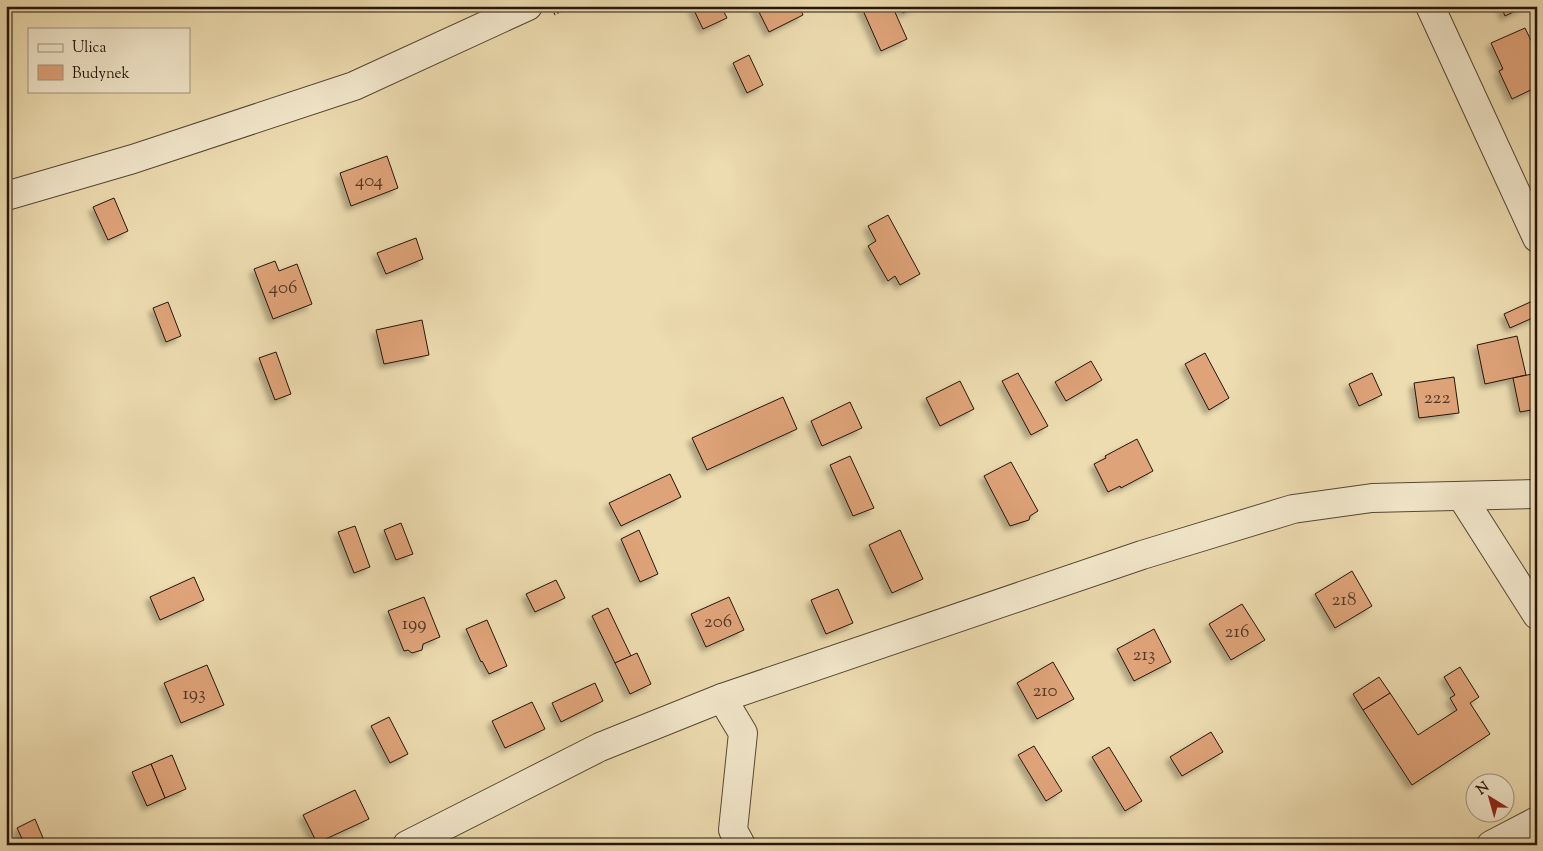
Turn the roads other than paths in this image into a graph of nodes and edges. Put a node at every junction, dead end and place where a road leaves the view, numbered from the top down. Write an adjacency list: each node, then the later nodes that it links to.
1 (528, 6): 3 (street)
2 (1430, 6): 4 (street)
3 (6, 196)
4 (1537, 238)
5 (1537, 494): 6 (street)
6 (1462, 497): 7 (street); 8 (street)
7 (1537, 615)
8 (722, 698): 10 (street); 11 (street)
9 (1537, 821): 12 (street)
10 (407, 845)
11 (741, 845)
12 (1491, 845)

